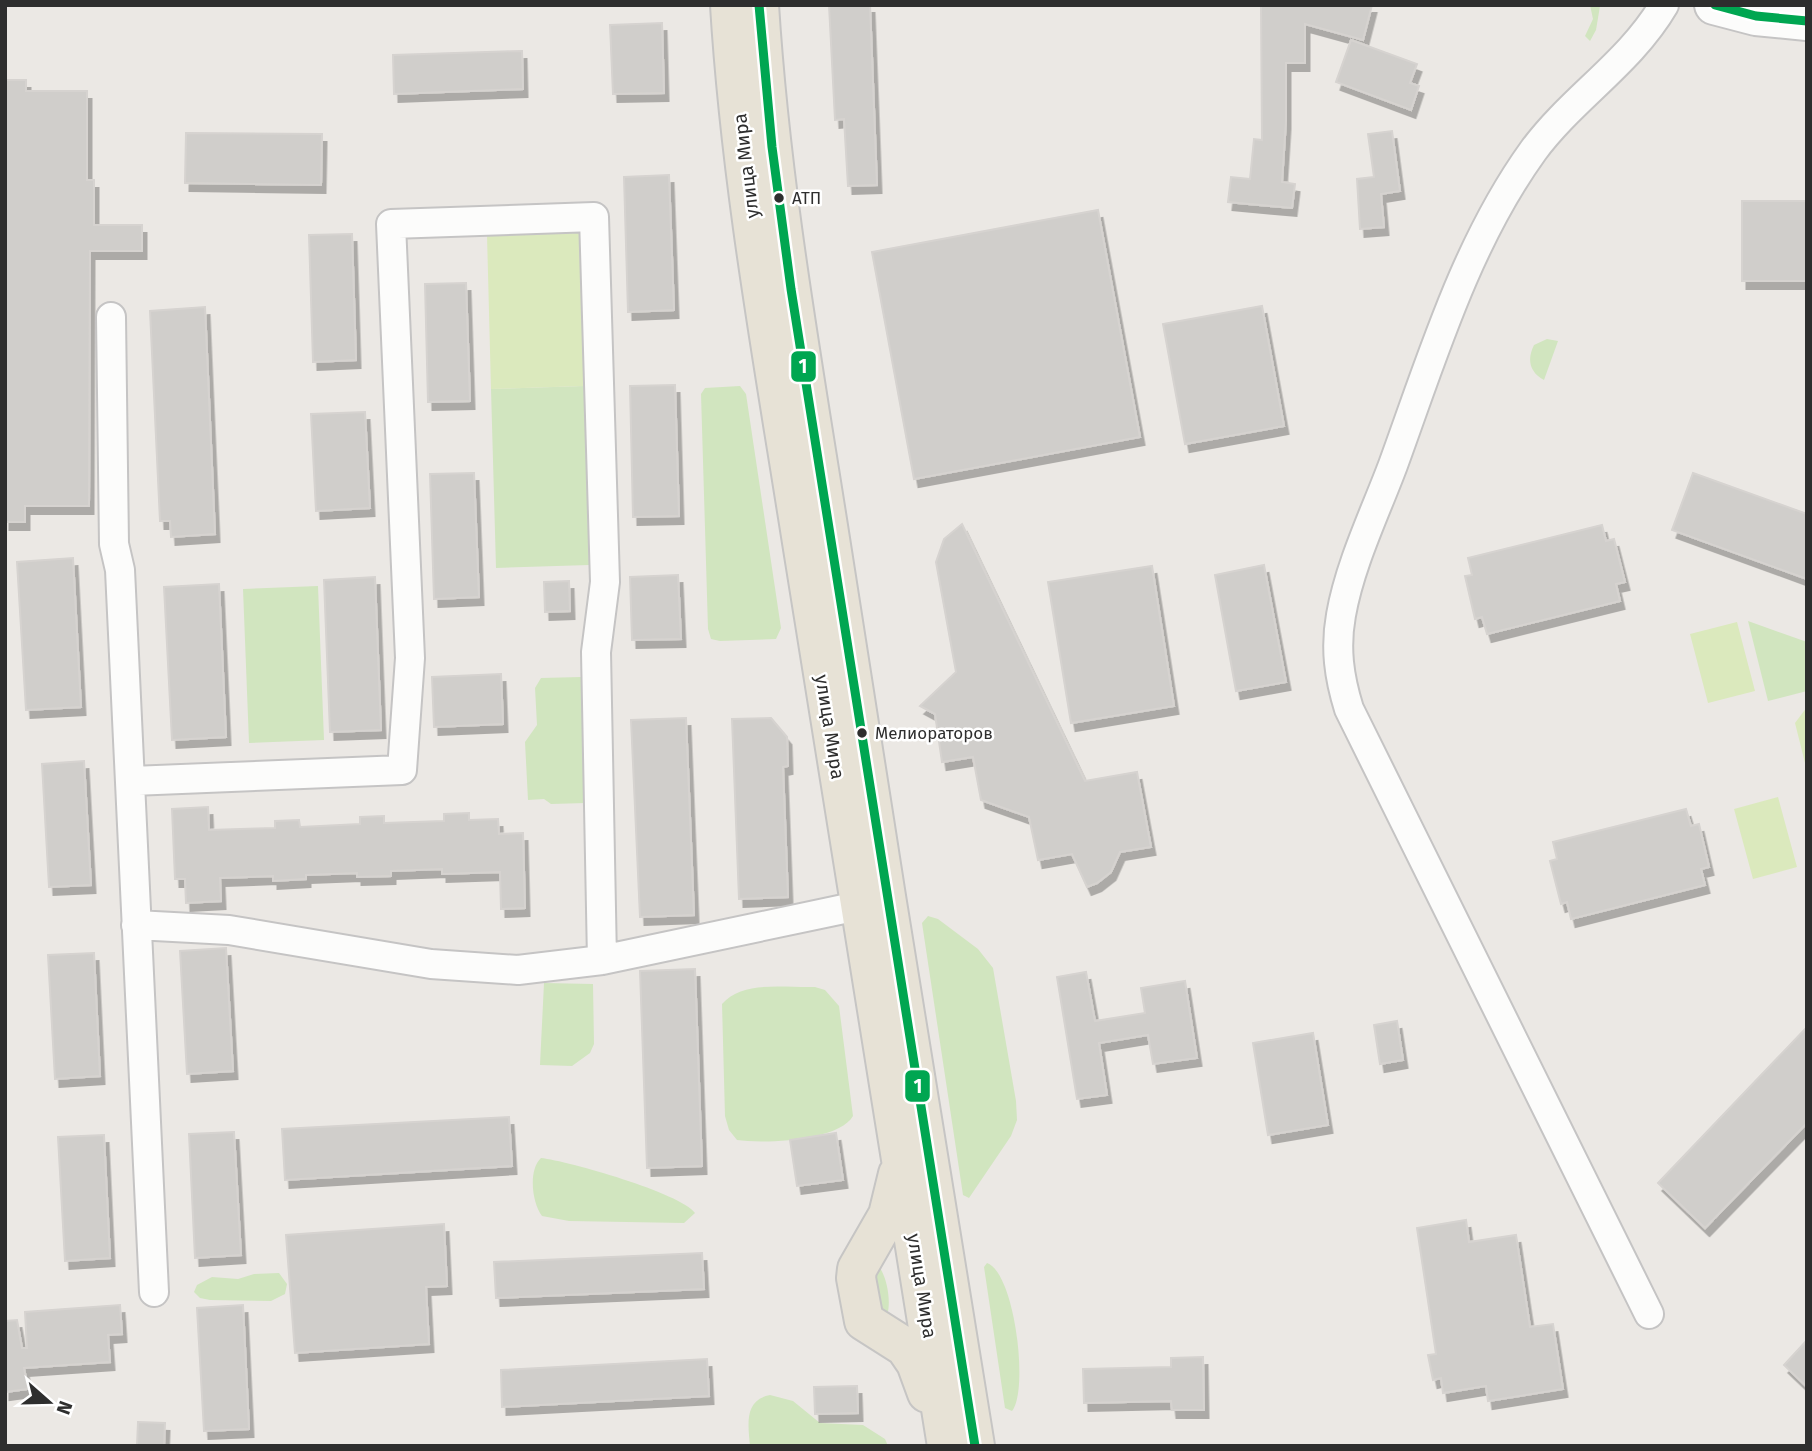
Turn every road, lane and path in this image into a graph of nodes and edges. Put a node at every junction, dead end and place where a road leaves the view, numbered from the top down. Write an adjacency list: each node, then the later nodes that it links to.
1 (730, 5): 8 (main road, улица Мира)
2 (759, 5): 8 (main road, улица Мира)
3 (1664, 5): 14 (street)
4 (1714, 5): 5 (main road)
5 (1807, 21)
6 (111, 317): 7 (street)
7 (132, 781): 9 (street); 10 (street)
8 (872, 904): 10 (street); 11 (main road, улица Мира); 13 (main road, улица Мира)
9 (136, 925): 10 (street); 12 (street)
10 (602, 960)
11 (900, 1155): 15 (main road, улица Мира); 16 (main road)
12 (154, 1292)
13 (951, 1294): 15 (main road); 19 (main road, улица Мира)
14 (1649, 1314)
15 (928, 1327): 16 (main road); 18 (main road, улица Мира)
16 (885, 1333): 17 (main road)
17 (942, 1446)
18 (947, 1446)
19 (975, 1446)

